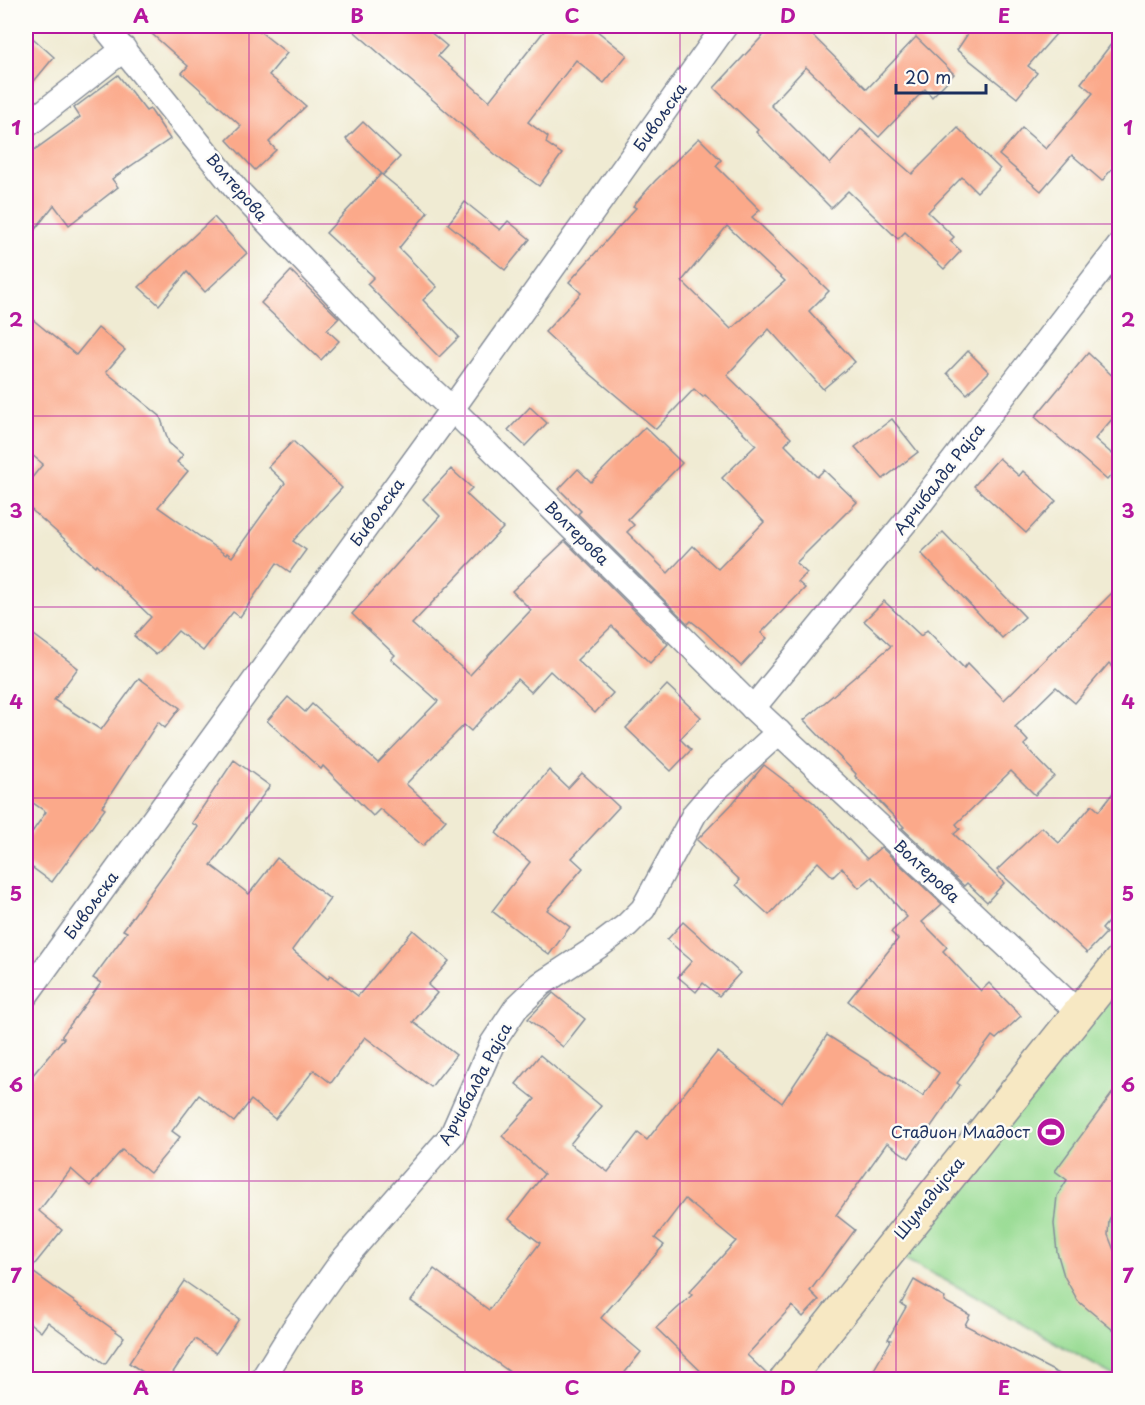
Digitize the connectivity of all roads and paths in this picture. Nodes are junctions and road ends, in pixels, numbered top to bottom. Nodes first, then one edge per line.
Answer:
1 (104, 26) edge
2 (725, 26) edge
3 (124, 50) junction
4 (26, 126) edge
5 (1119, 245) edge
6 (452, 409) junction
7 (753, 708) junction
8 (779, 732) junction
9 (1119, 962) edge
10 (26, 995) edge
11 (1080, 1014) junction
12 (262, 1380) edge
13 (786, 1380) edge

1 - 3 street, Волтерова
2 - 6 street, Бивољска
3 - 4 street
3 - 6 street, Волтерова
5 - 7 street, Арчибалда Рајса
6 - 7 street, Волтерова
6 - 10 street, Бивољска
7 - 8 street, Волтерова
8 - 11 street, Волтерова
8 - 12 street, Арчибалда Рајса
9 - 11 street, Шумадијска
11 - 13 street, Шумадијска

